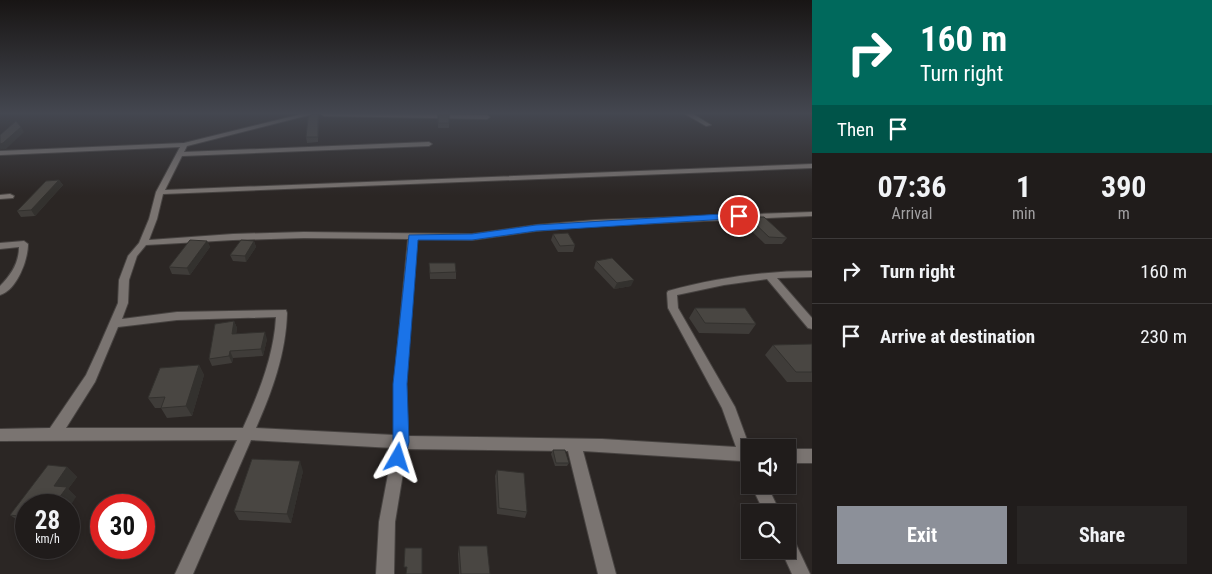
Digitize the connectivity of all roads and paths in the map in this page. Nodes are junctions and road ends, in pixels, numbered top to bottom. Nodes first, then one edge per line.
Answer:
1 (211, 141) edge
2 (429, 144) dead end
3 (181, 149) junction
4 (0, 153) edge
5 (810, 167) edge
6 (160, 192) junction
7 (10, 196) dead end
8 (0, 197) edge
9 (810, 216) edge
10 (413, 237) junction
11 (143, 243) junction
12 (0, 246) edge
13 (812, 274) edge
14 (771, 277) junction
15 (0, 292) edge
16 (115, 324) junction
17 (812, 325) edge
18 (55, 433) junction
19 (0, 435) edge
20 (246, 435) junction
21 (741, 441) edge
22 (401, 442) junction
23 (574, 445) junction
24 (796, 456) edge
25 (812, 456) edge
26 (741, 458) edge
27 (794, 559) edge
28 (184, 574) edge
29 (385, 574) edge
30 (607, 574) edge
31 (801, 574) edge

1 - 3 street
2 - 3 street
3 - 4 street
3 - 6 street
5 - 6 street
6 - 11 street
7 - 8 street
9 - 10 street
10 - 11 street
10 - 22 street
11 - 16 street
12 - 15 street
13 - 14 street
14 - 17 street
14 - 21 street
16 - 18 street
16 - 20 street
18 - 19 street
18 - 20 street
20 - 22 street
20 - 28 street
22 - 23 street
22 - 29 street
23 - 26 street
23 - 30 street
24 - 25 street
27 - 31 street

